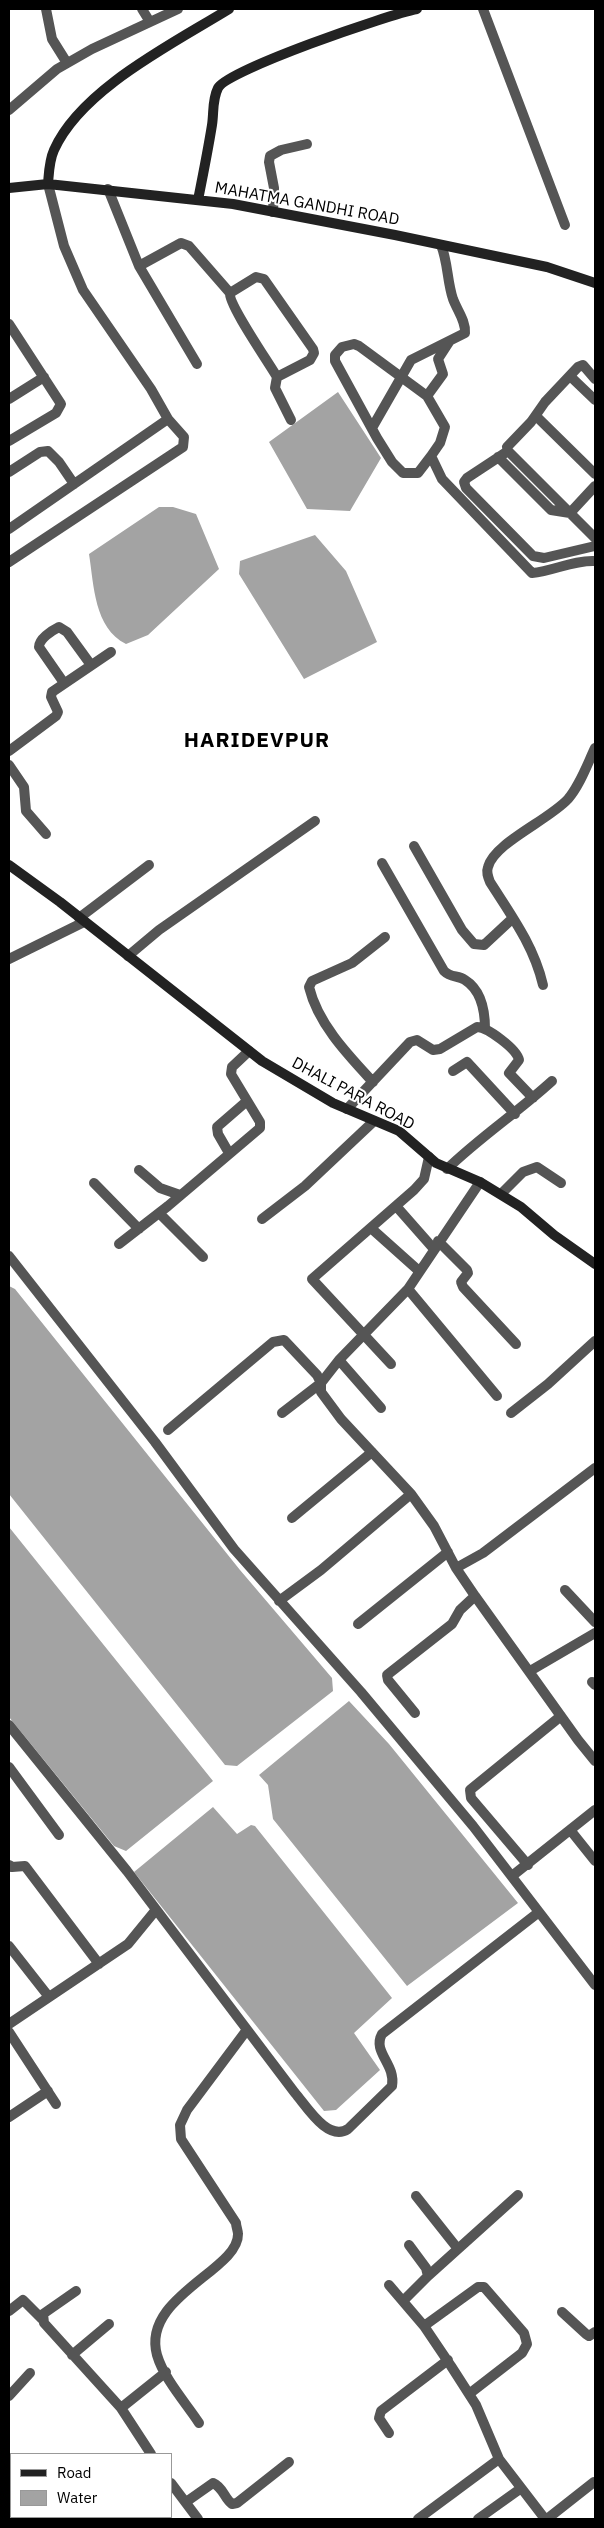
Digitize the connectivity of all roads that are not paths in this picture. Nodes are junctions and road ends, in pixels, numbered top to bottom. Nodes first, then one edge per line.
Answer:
1 (46, 9) edge
2 (142, 9) edge
3 (178, 9) edge
4 (418, 9) edge
5 (484, 9) edge
6 (226, 10) edge
7 (150, 22) junction
8 (67, 63) junction
9 (10, 106) edge
10 (307, 144) dead end
11 (48, 184) junction
12 (9, 188) edge
13 (108, 189) junction
14 (198, 200) junction
15 (273, 212) junction
16 (564, 225) dead end
17 (441, 245) junction
18 (139, 266) junction
19 (595, 283) edge
20 (230, 293) junction
21 (9, 324) edge
22 (450, 341) junction
23 (197, 364) dead end
24 (44, 377) junction
25 (277, 377) junction
26 (571, 377) junction
27 (400, 378) junction
28 (595, 379) edge
29 (426, 396) junction
30 (9, 399) edge
31 (595, 400) edge
32 (536, 416) junction
33 (168, 419) junction
34 (291, 420) dead end
35 (372, 428) junction
36 (9, 441) edge
37 (508, 451) junction
38 (431, 456) junction
39 (498, 457) junction
40 (9, 472) edge
41 (595, 474) edge
42 (74, 484) junction
43 (595, 486) edge
44 (570, 512) junction
45 (9, 529) edge
46 (595, 538) edge
47 (595, 546) edge
48 (595, 561) edge
49 (9, 562) edge
50 (111, 652) dead end
51 (91, 665) junction
52 (64, 683) junction
53 (595, 748) edge
54 (9, 751) edge
55 (9, 765) edge
56 (315, 821) dead end
57 (46, 834) dead end
58 (414, 846) dead end
59 (382, 864) dead end
60 (9, 865) edge
61 (149, 866) dead end
62 (513, 918) junction
63 (82, 920) junction
64 (385, 937) dead end
65 (128, 956) junction
66 (9, 959) edge
67 (543, 985) dead end
68 (485, 1029) junction
69 (248, 1050) junction
70 (453, 1071) dead end
71 (552, 1081) dead end
72 (373, 1082) junction
73 (533, 1098) junction
74 (247, 1101) junction
75 (347, 1109) junction
76 (514, 1114) junction
77 (374, 1121) junction
78 (229, 1152) junction
79 (429, 1157) junction
80 (447, 1169) junction
81 (139, 1170) dead end
82 (480, 1182) junction
83 (94, 1183) dead end
84 (561, 1183) dead end
85 (501, 1194) junction
86 (180, 1195) junction
87 (396, 1206) junction
88 (159, 1213) junction
89 (262, 1218) dead end
90 (139, 1229) junction
91 (372, 1229) junction
92 (120, 1244) dead end
93 (435, 1244) junction
94 (9, 1256) edge
95 (203, 1257) dead end
96 (595, 1264) edge
97 (418, 1271) junction
98 (408, 1289) junction
99 (363, 1335) junction
100 (595, 1341) edge
101 (516, 1344) dead end
102 (339, 1360) junction
103 (391, 1364) dead end
104 (321, 1383) junction
105 (497, 1396) dead end
106 (381, 1408) dead end
107 (282, 1413) dead end
108 (511, 1413) dead end
109 (168, 1430) dead end
110 (372, 1452) junction
111 (595, 1468) edge
112 (411, 1494) junction
113 (292, 1518) dead end
114 (448, 1552) junction
115 (456, 1568) junction
116 (565, 1590) dead end
117 (475, 1596) junction
118 (279, 1601) junction
119 (595, 1622) edge
120 (358, 1624) dead end
121 (595, 1633) edge
122 (530, 1671) junction
123 (415, 1713) dead end
124 (561, 1716) junction
125 (9, 1725) edge
126 (595, 1761) edge
127 (9, 1768) edge
128 (595, 1810) edge
129 (571, 1832) junction
130 (59, 1834) dead end
131 (595, 1861) edge
132 (9, 1865) edge
133 (528, 1865) junction
134 (512, 1876) junction
135 (155, 1911) junction
136 (539, 1912) junction
137 (9, 1946) edge
138 (99, 1964) junction
139 (595, 1985) edge
140 (49, 1997) junction
141 (9, 2024) edge
142 (246, 2030) junction
143 (9, 2032) edge
144 (48, 2090) junction
145 (56, 2104) dead end
146 (9, 2117) edge
147 (518, 2195) dead end
148 (416, 2196) dead end
149 (409, 2245) dead end
150 (458, 2249) junction
151 (428, 2276) junction
152 (389, 2285) dead end
153 (76, 2291) dead end
154 (403, 2301) junction
155 (9, 2311) edge
156 (562, 2312) dead end
157 (42, 2319) junction
158 (109, 2324) dead end
159 (424, 2326) junction
160 (595, 2332) edge
161 (72, 2355) junction
162 (448, 2360) junction
163 (166, 2372) junction
164 (30, 2373) dead end
165 (468, 2394) junction
166 (9, 2396) edge
167 (121, 2408) junction
168 (199, 2423) dead end
169 (389, 2433) dead end
170 (150, 2453) edge
171 (499, 2459) junction
172 (289, 2462) dead end
173 (594, 2482) dead end
174 (172, 2484) edge
175 (520, 2489) junction
176 (186, 2502) junction
177 (198, 2519) edge
178 (418, 2519) edge
179 (478, 2519) edge
180 (546, 2519) edge

1 - 8 street
2 - 7 street
3 - 7 street
4 - 14 street
5 - 16 street
6 - 11 street
7 - 8 street
8 - 9 street
10 - 15 street
11 - 12 street, MAHATMA GANDHI ROAD
11 - 13 street, MAHATMA GANDHI ROAD
11 - 33 street
13 - 14 street, MAHATMA GANDHI ROAD
13 - 18 street
14 - 15 street, MAHATMA GANDHI ROAD
15 - 17 street, MAHATMA GANDHI ROAD
17 - 19 street, MAHATMA GANDHI ROAD
17 - 22 street
18 - 20 street
18 - 23 street
20 - 25 street
20 - 25 street
21 - 24 street
22 - 27 street
22 - 29 street
24 - 30 street
24 - 36 street
25 - 34 street
26 - 28 street
26 - 31 street
26 - 32 street
27 - 29 street
27 - 35 street
27 - 35 street
29 - 38 street
32 - 37 street
32 - 41 street
33 - 42 street
33 - 49 street
35 - 38 street
37 - 39 street
37 - 44 street
38 - 48 street
39 - 44 street
39 - 47 street
40 - 42 street
42 - 45 street
43 - 44 street
44 - 46 street
50 - 51 street
51 - 52 street
51 - 52 street
52 - 54 street
53 - 62 street
55 - 57 street
56 - 65 street
58 - 62 street
59 - 68 street
60 - 63 street, DHALI PARA ROAD
61 - 63 street
62 - 67 street
63 - 65 street, DHALI PARA ROAD
63 - 66 street
64 - 72 street
65 - 69 street, DHALI PARA ROAD
68 - 72 street
68 - 73 street
69 - 74 street
69 - 75 street, DHALI PARA ROAD
70 - 76 street
71 - 73 street
72 - 75 street
73 - 76 street
74 - 78 street
74 - 78 street
75 - 77 street, DHALI PARA ROAD
76 - 80 street
77 - 79 street, DHALI PARA ROAD
77 - 89 street
78 - 86 street
79 - 80 street, DHALI PARA ROAD
79 - 87 street
80 - 82 street, DHALI PARA ROAD
81 - 86 street
82 - 85 street, DHALI PARA ROAD
82 - 93 street
83 - 90 street
84 - 85 street
85 - 96 street, DHALI PARA ROAD
86 - 88 street
87 - 91 street
87 - 93 street
88 - 90 street
88 - 95 street
90 - 92 street
91 - 97 street
91 - 99 street
93 - 97 street
93 - 101 street
94 - 118 street
97 - 98 street
98 - 99 street
98 - 105 street
99 - 102 street
99 - 103 street
100 - 108 street
102 - 104 street
102 - 106 street
104 - 107 street
104 - 109 street
104 - 110 street
110 - 112 street
110 - 113 street
111 - 115 street
112 - 114 street
112 - 118 street
114 - 115 street
114 - 120 street
115 - 117 street
116 - 119 street
117 - 122 street
117 - 123 street
118 - 134 street
121 - 122 street
122 - 124 street
124 - 126 street
124 - 133 street
125 - 135 street
127 - 130 street
128 - 129 street
129 - 131 street
129 - 133 street
132 - 138 street
133 - 134 street
134 - 136 street
135 - 138 street
135 - 142 street
136 - 139 street
136 - 142 street
137 - 140 street
138 - 140 street
140 - 141 street
142 - 163 street
143 - 144 street
144 - 145 street
144 - 146 street
147 - 150 street
148 - 150 street
149 - 151 street
150 - 151 street
151 - 154 street
152 - 154 street
153 - 157 street
154 - 159 street
155 - 157 street
156 - 160 street
157 - 161 street
158 - 161 street
159 - 162 street
159 - 165 street
161 - 167 street
162 - 165 street
162 - 169 street
163 - 167 street
163 - 168 street
164 - 166 street
165 - 171 street
167 - 170 street
171 - 175 street
171 - 178 street
172 - 176 street
173 - 180 street
174 - 176 street
175 - 179 street
175 - 180 street
176 - 177 street

